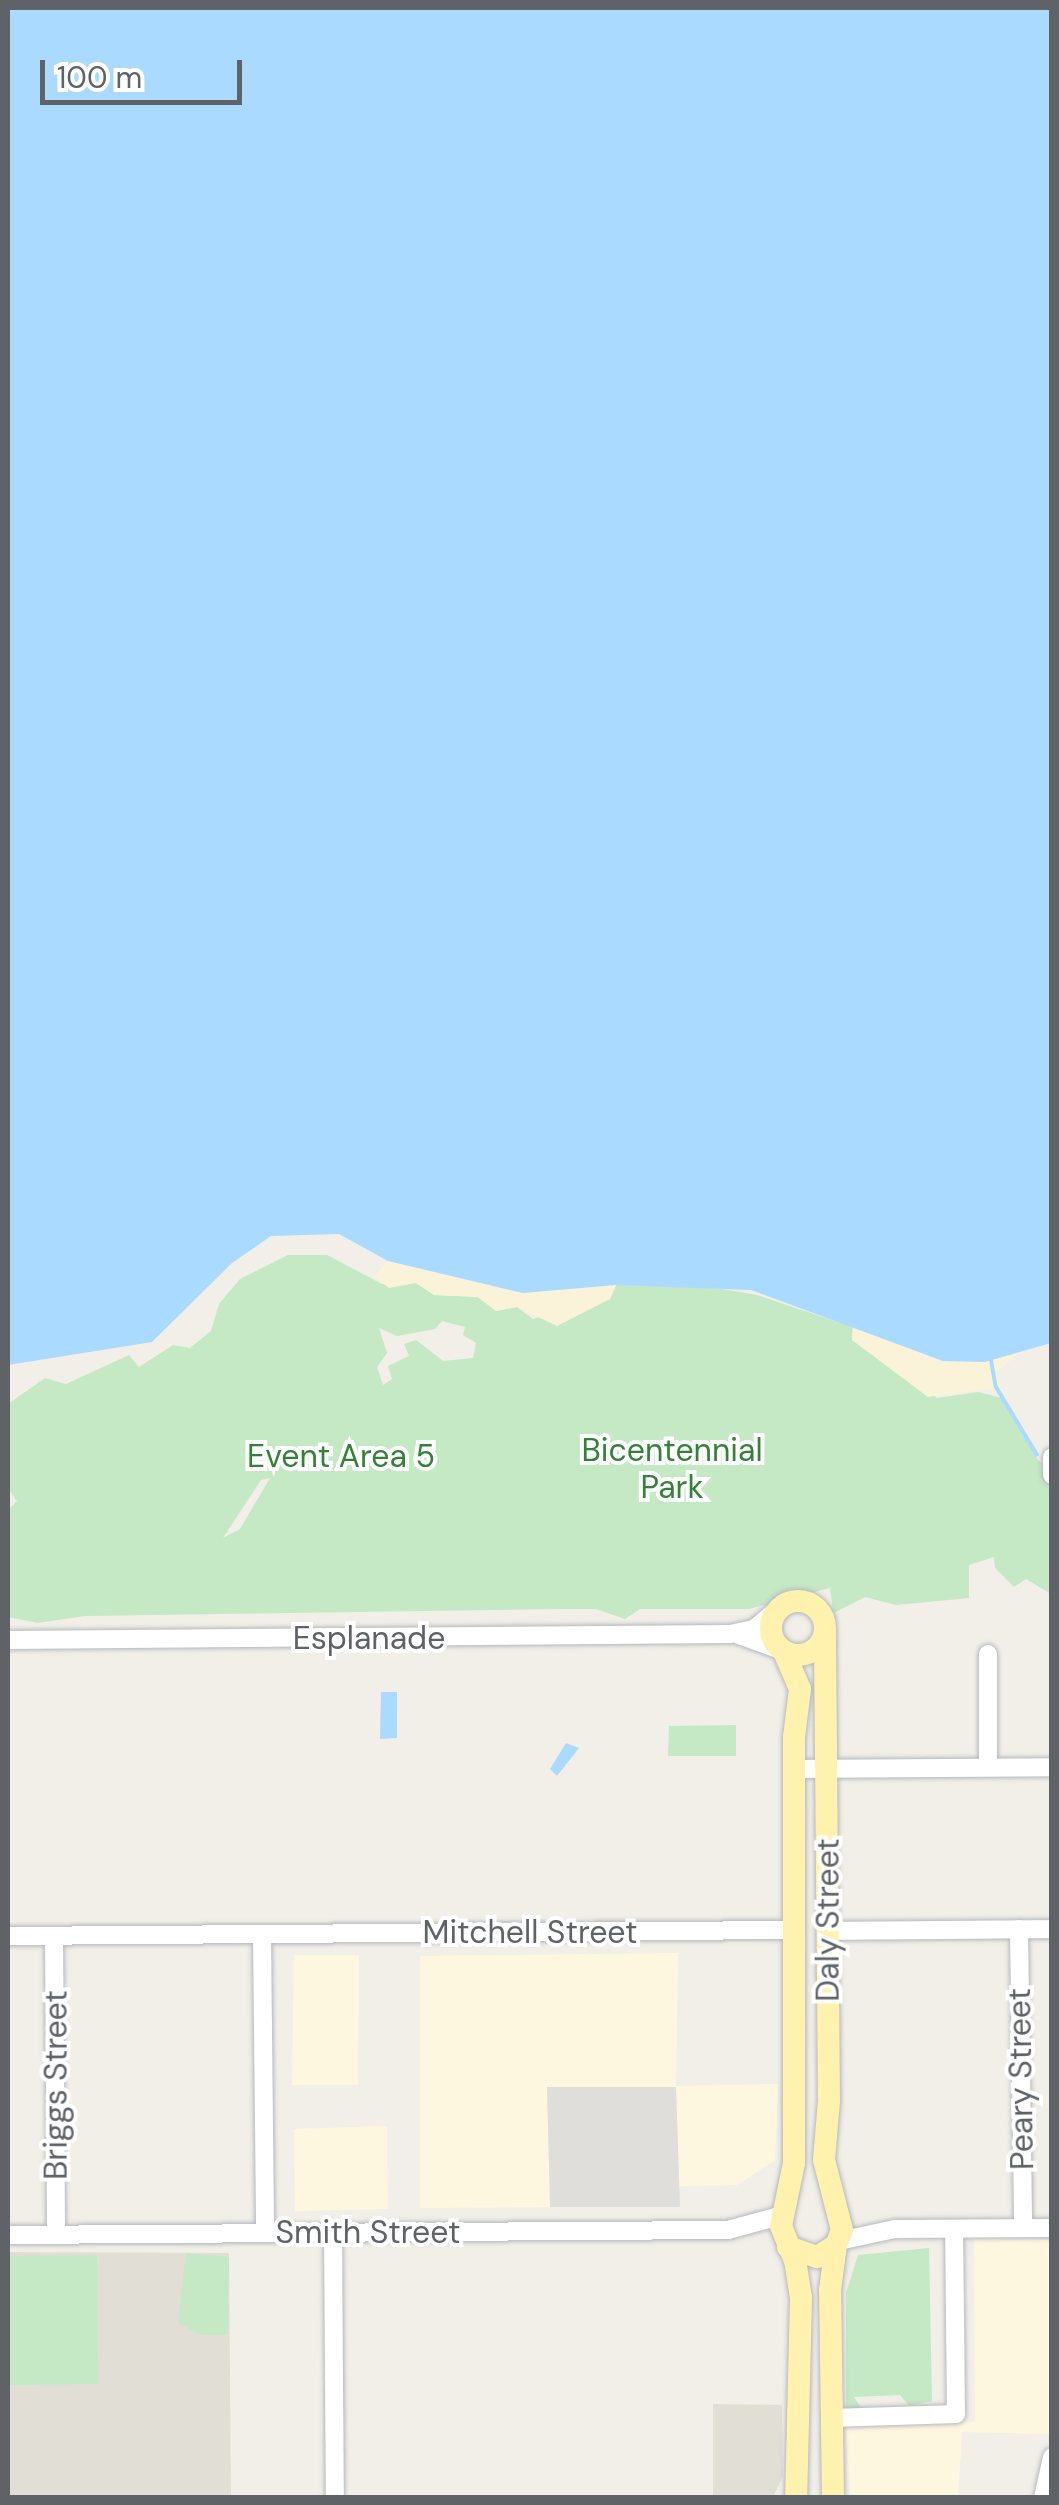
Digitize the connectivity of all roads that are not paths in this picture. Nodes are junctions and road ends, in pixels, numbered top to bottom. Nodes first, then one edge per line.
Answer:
1 (1052, 1457) edge
2 (1052, 1476) edge
3 (779, 1608) junction
4 (825, 1630) junction
5 (730, 1634) junction
6 (8, 1640) edge
7 (782, 1651) junction
8 (988, 1654) dead end
9 (988, 1765) junction
10 (1052, 1767) edge
11 (827, 1768) junction
12 (795, 1769) junction
13 (1019, 1929) junction
14 (1052, 1929) edge
15 (794, 1930) junction
16 (828, 1930) junction
17 (262, 1934) junction
18 (8, 1936) edge
19 (54, 1936) junction
20 (838, 2211) junction
21 (784, 2212) junction
22 (1024, 2228) junction
23 (1052, 2228) edge
24 (895, 2229) junction
25 (954, 2229) junction
26 (728, 2230) junction
27 (265, 2232) junction
28 (333, 2232) junction
29 (56, 2234) junction
30 (8, 2235) edge
31 (837, 2243) junction
32 (786, 2245) junction
33 (832, 2418) junction
34 (1052, 2457) edge
35 (335, 2498) edge
36 (796, 2498) edge
37 (834, 2498) edge
38 (1043, 2498) edge

1 - 2 street
3 - 4 main road
3 - 5 street, Esplanade
3 - 7 main road, Daly Street
4 - 7 main road
4 - 11 main road, Daly Street
5 - 6 street, Esplanade
5 - 7 street, Esplanade
7 - 12 main road, Daly Street
8 - 9 street
9 - 10 street
9 - 11 street
11 - 12 street
11 - 16 main road, Daly Street
12 - 15 main road, Daly Street
13 - 14 street, Mitchell Street
13 - 16 street, Mitchell Street
13 - 22 street, Peary Street
15 - 16 main road, Mitchell Street
15 - 17 street, Mitchell Street
15 - 21 main road, Daly Street
16 - 20 main road, Daly Street
17 - 19 street, Mitchell Street
17 - 27 street
18 - 19 street, Mitchell Street
19 - 29 street, Briggs Street
20 - 21 main road
20 - 24 street
20 - 31 main road
21 - 26 street, Smith Street
21 - 32 main road
22 - 23 street
22 - 25 street
24 - 25 street
24 - 31 street
25 - 33 street
26 - 28 street, Smith Street
26 - 32 street, Smith Street
27 - 28 street, Smith Street
27 - 29 street, Smith Street
28 - 35 street
29 - 30 street, Smith Street
31 - 32 main road
31 - 33 main road
32 - 36 main road
33 - 37 main road
34 - 38 street

